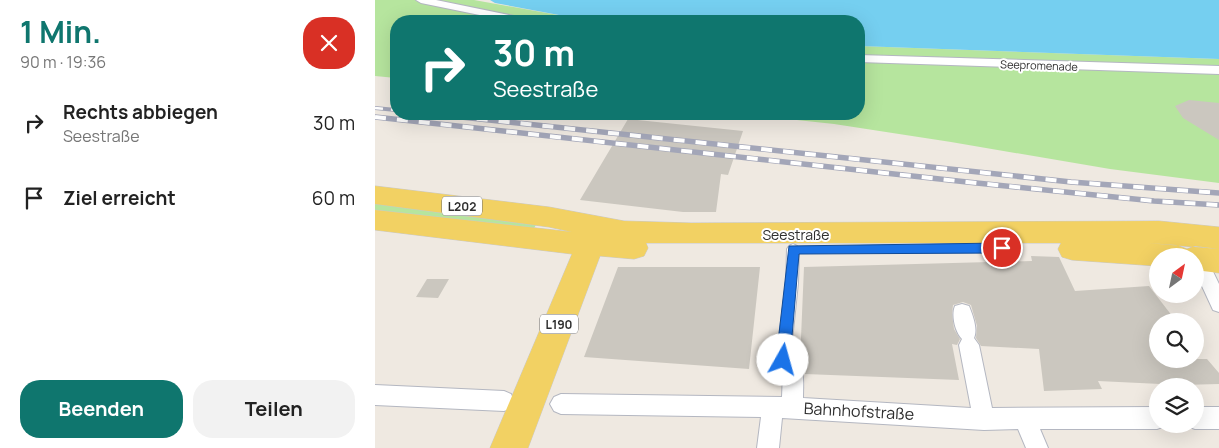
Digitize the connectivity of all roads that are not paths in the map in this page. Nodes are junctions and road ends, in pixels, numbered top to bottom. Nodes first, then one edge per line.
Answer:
1 (421, 0) edge
2 (494, 15) edge
3 (865, 58) edge
4 (1219, 70) edge
5 (375, 195) edge
6 (375, 220) edge
7 (594, 236) junction
8 (1219, 238) edge
9 (793, 249) junction
10 (1149, 254) edge
11 (1204, 273) edge
12 (1219, 304) edge
13 (962, 312) dead end
14 (783, 360) joint
15 (375, 395) edge
16 (504, 401) dead end
17 (561, 404) dead end
18 (782, 407) junction
19 (1149, 418) edge
20 (1204, 418) edge
21 (1219, 418) edge
22 (984, 419) junction
23 (1025, 420) junction
24 (509, 448) edge
25 (768, 448) edge
26 (1037, 448) edge

1 - 2 street
3 - 4 street, Seepromenade
5 - 7 main road, Seestraße / L202
6 - 7 main road, Seestraße / L202
7 - 8 main road, Seestraße
7 - 9 main road, Seestraße
7 - 24 main road, L190
9 - 10 main road, Seestraße
9 - 14 lane
11 - 12 street
13 - 22 street
14 - 18 street
15 - 16 street
17 - 18 street, Bahnhofstraße
18 - 22 street, Bahnhofstraße
18 - 25 street
19 - 23 street, Bahnhofstraße
20 - 21 street
22 - 23 street, Bahnhofstraße
23 - 26 street

